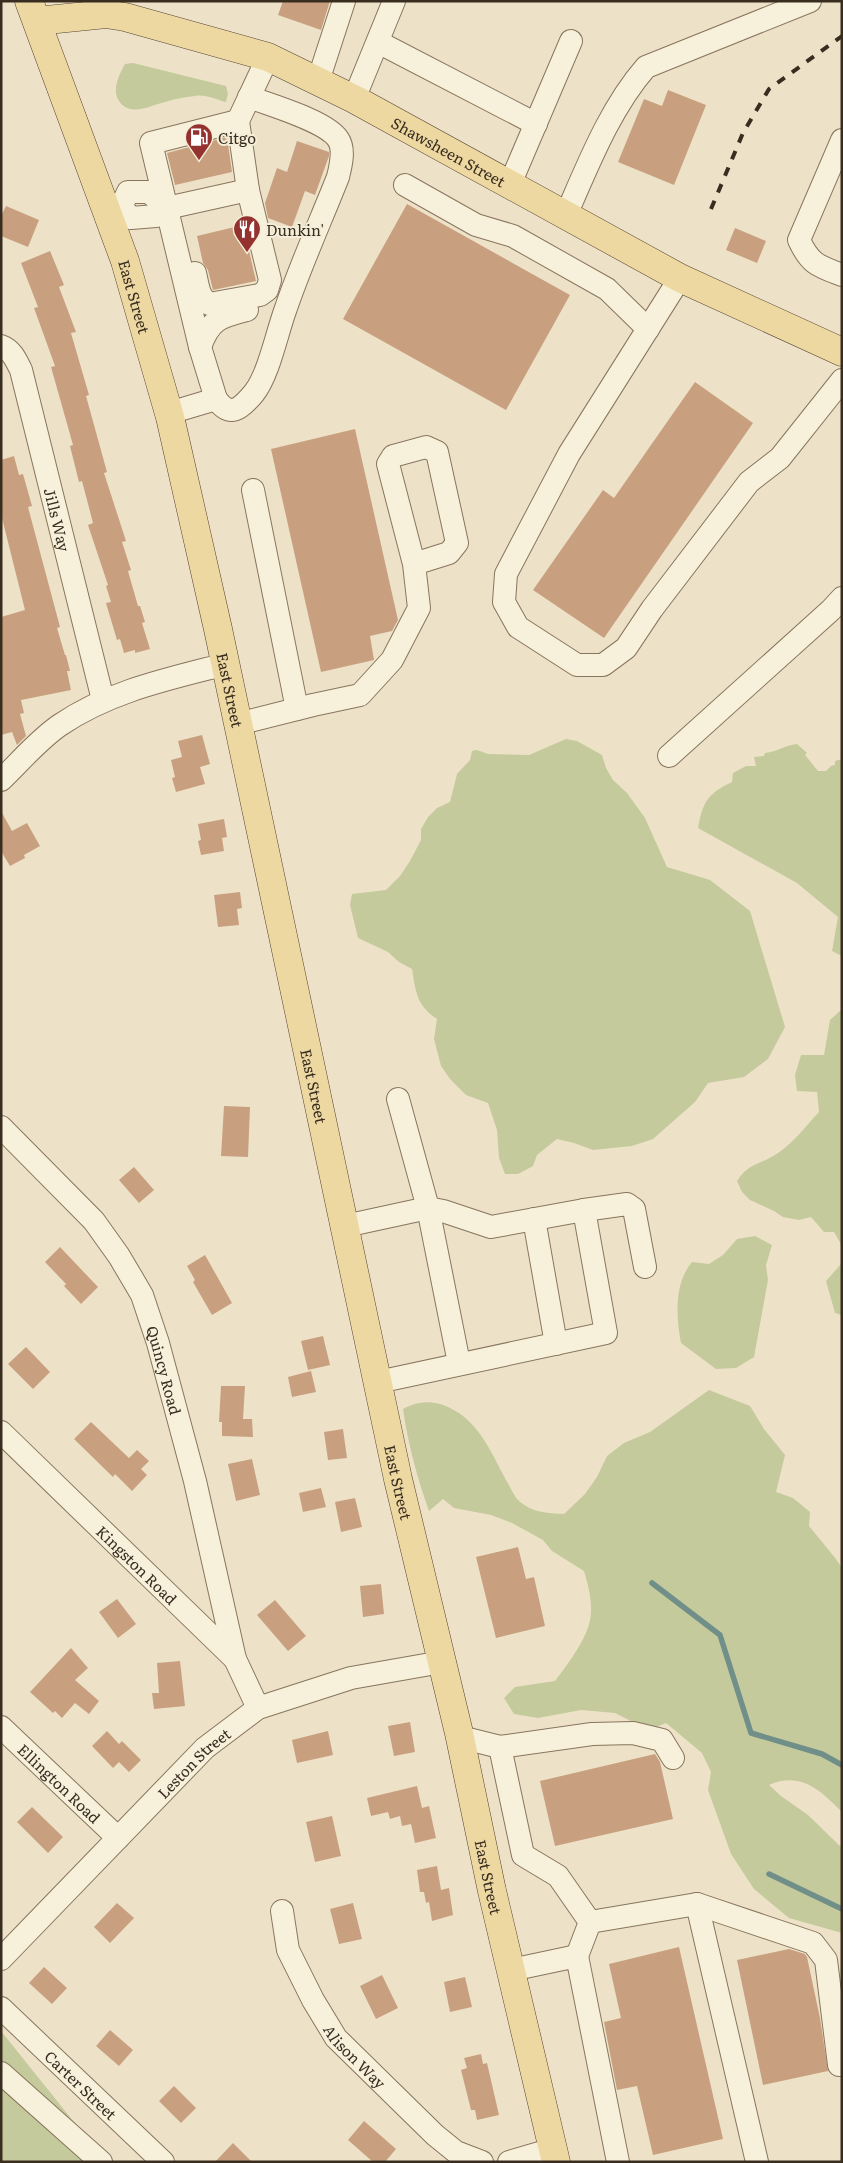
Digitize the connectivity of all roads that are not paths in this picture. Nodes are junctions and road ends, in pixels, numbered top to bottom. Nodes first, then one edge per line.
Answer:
1 (344, 1) edge
2 (394, 1) edge
3 (810, 1) edge
4 (33, 11) edge
5 (378, 42) junction
6 (571, 42) dead end
7 (268, 57) junction
8 (318, 81) junction
9 (249, 97) junction
10 (354, 99) junction
11 (238, 122) junction
12 (536, 124) junction
13 (842, 140) edge
14 (510, 184) junction
15 (405, 185) dead end
16 (248, 190) junction
17 (114, 207) junction
18 (168, 215) junction
19 (566, 215) junction
20 (842, 275) edge
21 (680, 278) junction
22 (270, 280) junction
23 (648, 328) junction
24 (1, 346) edge
25 (200, 347) junction
26 (842, 352) edge
27 (842, 380) edge
28 (216, 398) junction
29 (168, 413) junction
30 (253, 490) dead end
31 (414, 564) junction
32 (842, 598) edge
33 (226, 664) junction
34 (103, 700) junction
35 (297, 709) junction
36 (238, 724) junction
37 (669, 756) dead end
38 (1, 780) edge
39 (398, 1099) dead end
40 (1, 1127) edge
41 (428, 1208) junction
42 (584, 1210) junction
43 (534, 1219) junction
44 (345, 1226) junction
45 (645, 1267) dead end
46 (556, 1344) junction
47 (459, 1363) junction
48 (378, 1382) junction
49 (1, 1432) edge
50 (236, 1659) junction
51 (442, 1662) junction
52 (258, 1708) junction
53 (1, 1727) edge
54 (460, 1737) junction
55 (500, 1747) junction
56 (673, 1758) dead end
57 (118, 1838) junction
58 (697, 1904) junction
59 (282, 1911) dead end
60 (590, 1922) junction
61 (577, 1956) junction
62 (1, 1959) edge
63 (511, 1970) junction
64 (1, 2008) edge
65 (839, 2065) dead end
66 (1, 2073) edge
67 (554, 2155) edge
68 (101, 2162) edge
69 (163, 2162) edge
70 (482, 2162) edge
71 (509, 2162) edge
72 (618, 2162) edge
73 (757, 2162) edge

1 - 8 street
2 - 5 street
3 - 19 street
4 - 7 main road, Shawsheen Street
4 - 17 main road, East Street
5 - 10 street
5 - 12 street
6 - 12 street
7 - 8 main road, Shawsheen Street
7 - 9 street
8 - 10 main road, Shawsheen Street
9 - 11 street
9 - 28 street
10 - 14 main road, Shawsheen Street
11 - 16 street
11 - 18 street
12 - 14 street
13 - 20 street
14 - 19 main road, Shawsheen Street
15 - 23 street
16 - 18 street
16 - 22 street
17 - 18 street
17 - 29 main road, East Street
18 - 22 street
18 - 25 street
19 - 21 main road, Shawsheen Street
21 - 23 street
21 - 26 main road, Shawsheen Street
22 - 25 street
23 - 27 street
24 - 34 street, Jills Way
25 - 28 street
28 - 29 street
29 - 33 main road, East Street
30 - 35 street
31 - 31 street
31 - 35 street
32 - 37 street
33 - 34 street
33 - 36 main road, East Street
34 - 38 street
35 - 36 street
36 - 44 main road, East Street
39 - 41 street
40 - 50 street, Quincy Road
41 - 43 street
41 - 44 street
41 - 47 street
42 - 43 street
42 - 45 street
42 - 46 street
43 - 46 street
44 - 48 main road, East Street
46 - 47 street
47 - 48 street
48 - 51 main road, East Street
49 - 50 street, Kingston Road
50 - 52 street, Kingston Road
51 - 52 street, Leston Street
51 - 54 main road, East Street
52 - 57 street, Leston Street
53 - 57 street, Ellington Road
54 - 55 street
54 - 63 main road, East Street
55 - 56 street
55 - 60 street
57 - 62 street, Leston Street
58 - 60 street
58 - 65 street
58 - 73 street
59 - 70 street, Alison Way
60 - 61 street
61 - 63 street
61 - 72 street
63 - 67 main road, East Street
64 - 69 street, Carter Street
66 - 68 street
67 - 71 street

